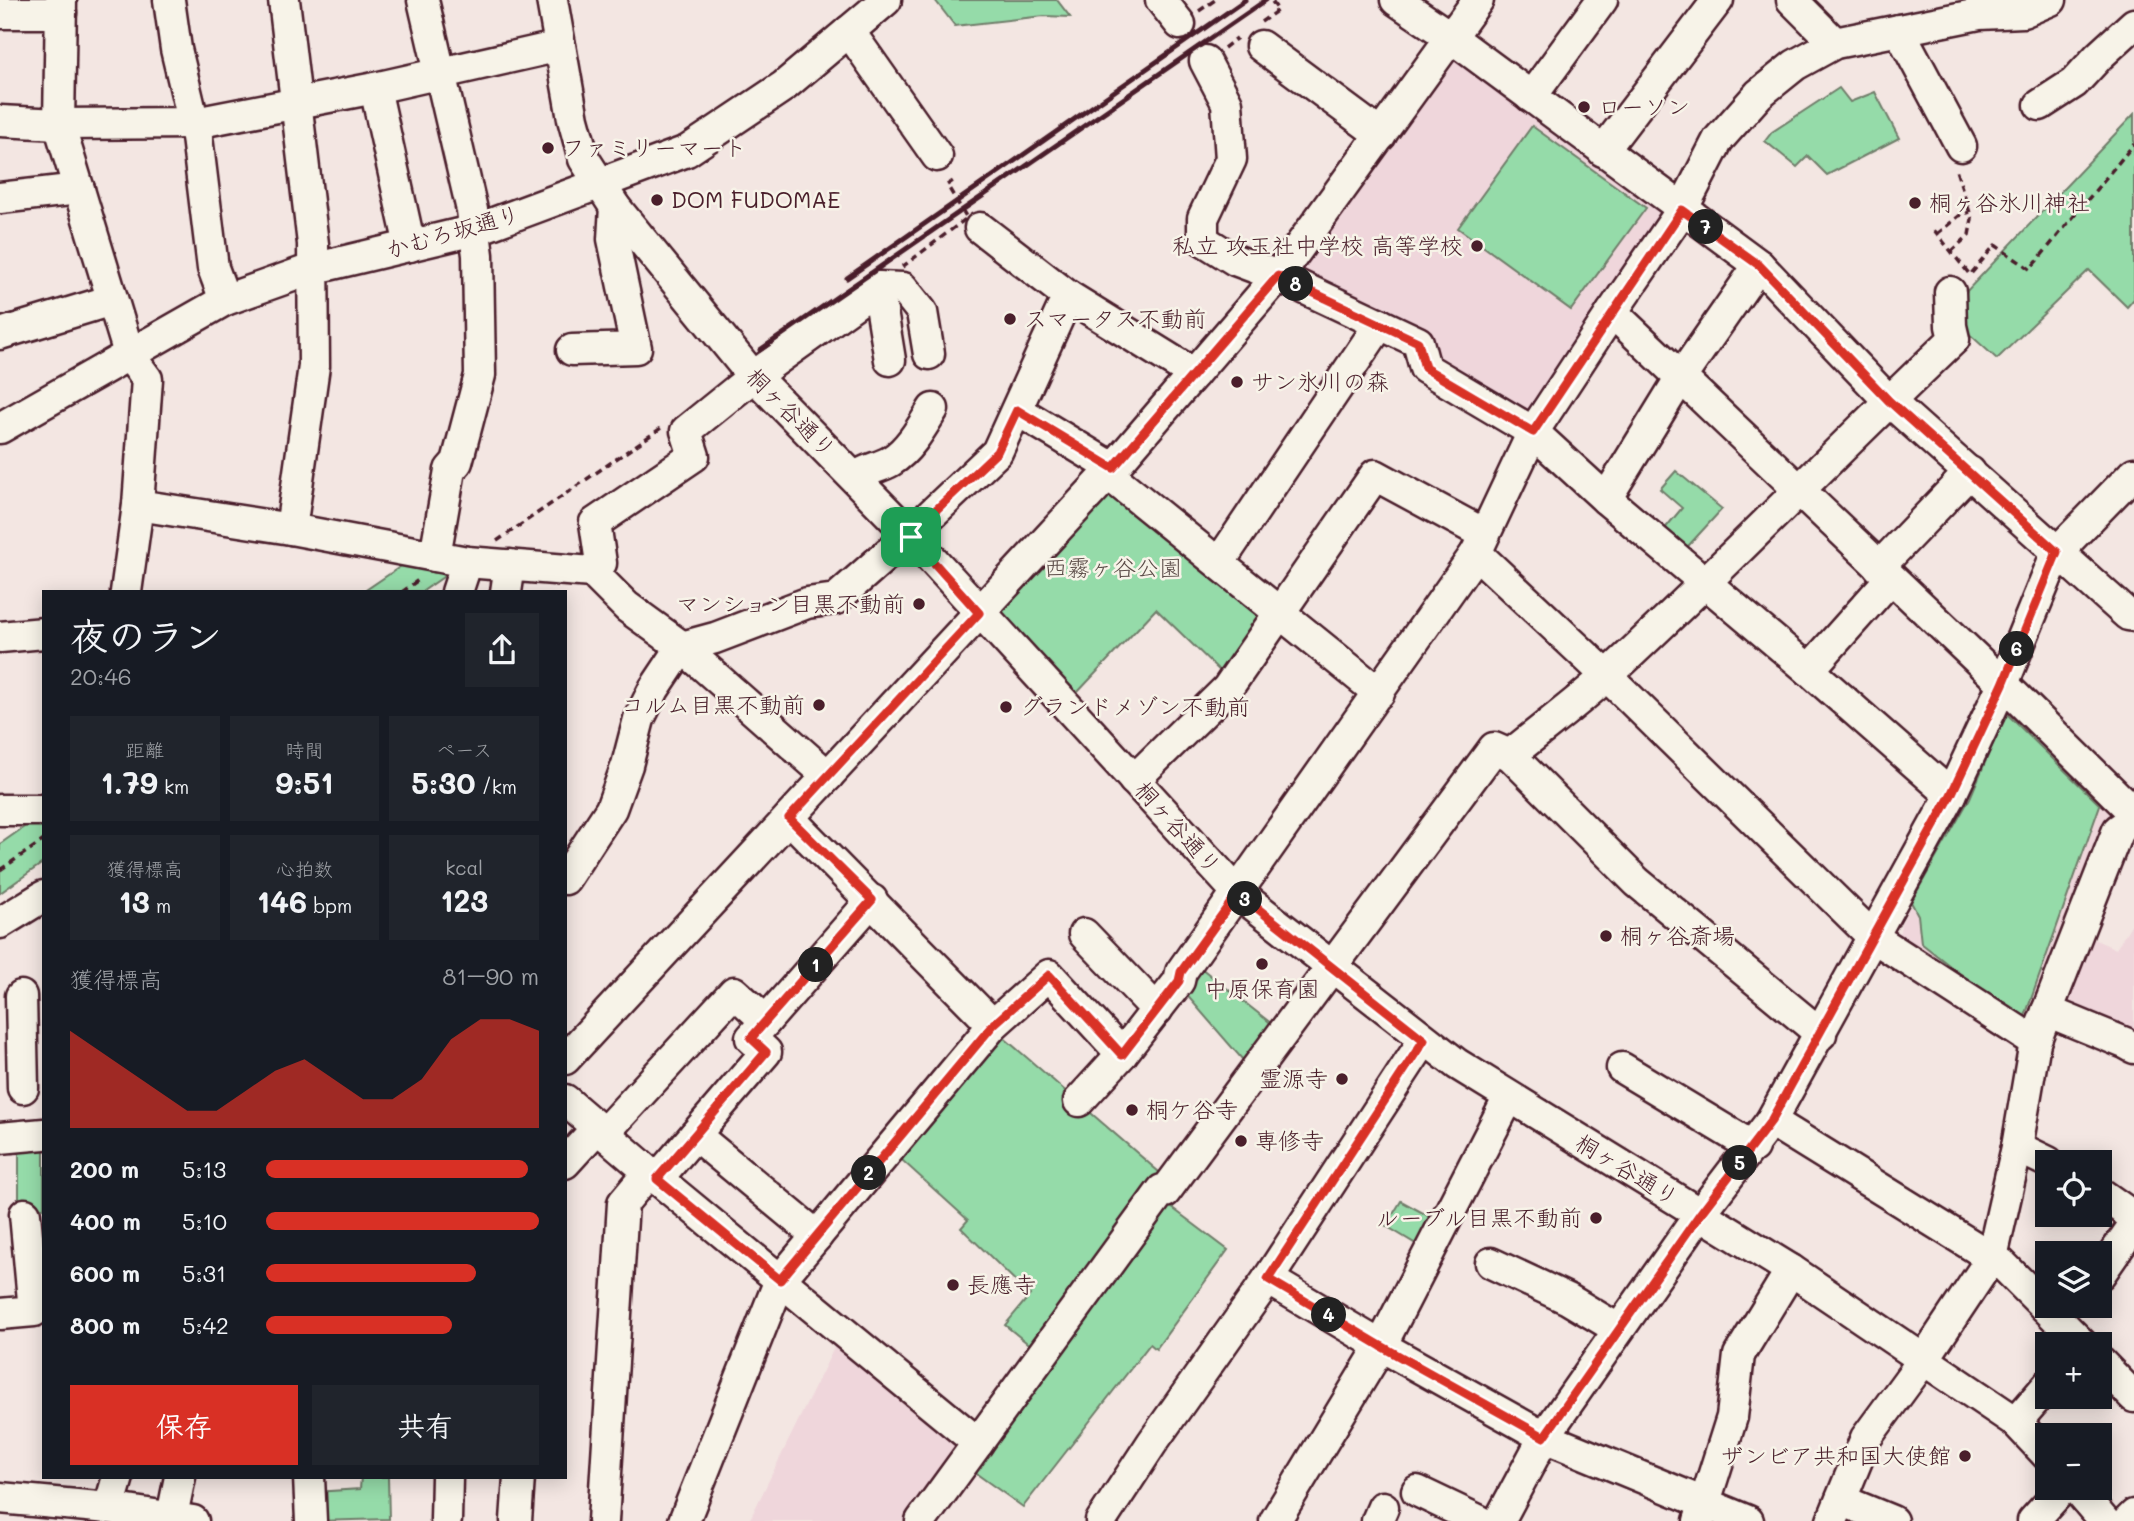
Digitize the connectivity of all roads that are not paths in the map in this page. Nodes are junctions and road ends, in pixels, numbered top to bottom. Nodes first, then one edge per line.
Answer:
1 (169, 0) edge
2 (284, 0) edge
3 (423, 0) edge
4 (552, 0) edge
5 (886, 0) edge
6 (1161, 0) edge
7 (1478, 0) edge
8 (1602, 0) edge
9 (1718, 0) edge
10 (1792, 0) edge
11 (2051, 0) edge
12 (1403, 2) edge
13 (61, 6) edge
14 (0, 13) edge
15 (1180, 24) dead end
16 (2134, 24) edge
17 (1899, 30) junction
18 (849, 31) junction
19 (1452, 38) junction
20 (1835, 43) junction
21 (561, 46) junction
22 (1261, 46) dead end
23 (1205, 61) dead end
24 (441, 74) junction
25 (375, 89) junction
26 (1531, 97) junction
27 (295, 104) junction
28 (2040, 105) dead end
29 (0, 121) edge
30 (195, 123) junction
31 (59, 124) junction
32 (1381, 135) junction
33 (1603, 151) junction
34 (1957, 153) road end
35 (937, 156) dead end
36 (79, 189) junction
37 (608, 195) junction
38 (0, 198) edge
39 (1682, 210) junction
40 (980, 228) dead end
41 (475, 230) junction
42 (410, 246) junction
43 (1759, 265) junction
44 (312, 269) junction
45 (1278, 276) junction
46 (878, 286) junction
47 (1950, 292) dead end
48 (1068, 296) junction
49 (112, 300) junction
50 (225, 300) junction
51 (1612, 313) junction
52 (1380, 324) junction
53 (0, 334) edge
54 (572, 350) dead end
55 (929, 354) dead end
56 (130, 356) junction
57 (890, 360) dead end
58 (1194, 374) junction
59 (754, 376) junction
60 (1681, 377) junction
61 (1889, 401) junction
62 (933, 409) dead end
63 (1017, 410) junction
64 (0, 428) edge
65 (1533, 432) junction
66 (1110, 471) junction
67 (1970, 472) junction
68 (2134, 473) edge
69 (856, 478) junction
70 (1798, 491) junction
71 (1606, 499) junction
72 (138, 505) junction
73 (291, 529) junction
74 (911, 537) junction
75 (1480, 543) junction
76 (2057, 552) junction
77 (435, 556) junction
78 (467, 562) junction
79 (1219, 563) junction
80 (593, 572) junction
81 (1885, 573) junction
82 (508, 578) edge
83 (1706, 583) junction
84 (126, 590) edge
85 (458, 590) edge
86 (1279, 612) junction
87 (979, 613) junction
88 (2134, 616) edge
89 (42, 634) edge
90 (0, 637) edge
91 (682, 647) junction
92 (1809, 670) junction
93 (1607, 676) junction
94 (2003, 684) junction
95 (1379, 693) junction
96 (1510, 755) junction
97 (828, 776) junction
98 (1134, 780) junction
99 (1951, 795) junction
100 (0, 810) edge
101 (42, 810) edge
102 (2134, 813) edge
103 (789, 818) junction
104 (2134, 819) edge
105 (567, 876) edge
106 (1238, 893) junction
107 (42, 897) edge
108 (872, 900) junction
109 (0, 923) edge
110 (1084, 934) dead end
111 (1873, 936) junction
112 (1332, 967) junction
113 (22, 996) edge
114 (1157, 1010) junction
115 (2047, 1011) junction
116 (766, 1021) junction
117 (993, 1025) junction
118 (1821, 1034) junction
119 (1424, 1040) junction
120 (2035, 1042) junction
121 (2134, 1048) edge
122 (1122, 1055) junction
123 (567, 1057) edge
124 (1622, 1068) dead end
125 (23, 1088) dead end
126 (1509, 1097) junction
127 (1080, 1101) dead end
128 (567, 1102) edge
129 (1771, 1121) junction
130 (601, 1131) junction
131 (42, 1134) edge
132 (695, 1135) junction
133 (0, 1138) edge
134 (1753, 1147) junction
135 (2017, 1147) junction
136 (2035, 1156) edge
137 (567, 1161) edge
138 (653, 1176) junction
139 (2112, 1201) edge
140 (23, 1214) edge
141 (1700, 1214) junction
142 (2134, 1217) edge
143 (2134, 1225) edge
144 (817, 1236) junction
145 (1992, 1257) junction
146 (2112, 1257) edge
147 (1490, 1263) dead end
148 (1791, 1270) junction
149 (1268, 1279) junction
150 (780, 1280) junction
151 (0, 1314) edge
152 (2075, 1325) edge
153 (1618, 1329) junction
154 (1381, 1346) junction
155 (1924, 1359) junction
156 (2112, 1374) edge
157 (2134, 1397) edge
158 (2035, 1400) edge
159 (2016, 1422) junction
160 (1544, 1437) junction
161 (2035, 1442) edge
162 (978, 1443) junction
163 (118, 1479) edge
164 (180, 1479) edge
165 (309, 1479) edge
166 (447, 1479) edge
167 (519, 1479) edge
168 (1417, 1491) dead end
169 (0, 1498) edge
170 (2052, 1500) edge
171 (2087, 1500) edge
172 (1836, 1511) edge
173 (1702, 1512) edge
174 (126, 1513) edge
175 (2134, 1515) edge
176 (183, 1519) edge
177 (446, 1520) edge
178 (311, 1521) edge
179 (440, 1521) edge
180 (455, 1521) edge
181 (516, 1521) edge
182 (603, 1521) edge
183 (684, 1521) edge
184 (921, 1521) edge
185 (1101, 1521) edge
186 (1275, 1521) edge
187 (1480, 1521) edge
188 (1499, 1521) edge
189 (1748, 1521) edge
190 (1892, 1521) edge
191 (2033, 1521) edge
192 (2104, 1521) edge
193 (2129, 1521) edge

1 - 30 street
2 - 27 street
3 - 24 street
4 - 21 street, 桐ヶ谷通り
5 - 18 street, かむろ坂通り
6 - 15 street
7 - 19 street
8 - 26 street
9 - 33 street
10 - 20 street
11 - 17 street
12 - 19 street
13 - 14 street
13 - 31 street
16 - 28 street
17 - 20 street
17 - 34 street
18 - 35 street
18 - 37 street, かむろ坂通り
19 - 26 street
19 - 32 street
20 - 39 street
21 - 24 street
21 - 37 street, 桐ヶ谷通り
22 - 32 street
23 - 45 street
24 - 25 street
24 - 41 street
25 - 27 street
25 - 42 street
26 - 33 street
27 - 30 street
27 - 44 street
29 - 31 street
30 - 31 street
30 - 50 street
31 - 36 street
32 - 45 street
33 - 39 street
36 - 38 street
36 - 49 street
37 - 41 street, かむろ坂通り
37 - 54 street
37 - 59 street, 桐ヶ谷通り
39 - 43 street
39 - 51 street
40 - 48 street
41 - 42 street, かむろ坂通り
41 - 77 street
42 - 44 street, かむろ坂通り
43 - 60 street
43 - 61 street
44 - 50 street, かむろ坂通り
44 - 73 street
45 - 52 street
45 - 58 street
46 - 55 street
46 - 57 street
46 - 59 street
47 - 61 street
48 - 58 street
48 - 63 street
49 - 53 street
49 - 56 street
50 - 56 street, かむろ坂通り
51 - 60 street
51 - 65 street
52 - 65 street
52 - 79 street
56 - 64 street, かむろ坂通り
56 - 72 street
58 - 66 street
59 - 69 street, 桐ヶ谷通り
59 - 80 street
60 - 70 street
60 - 71 street
61 - 67 street
61 - 70 street
62 - 69 street
63 - 66 street
63 - 74 street
65 - 71 street
65 - 75 street
66 - 79 street
66 - 87 street
67 - 76 street
67 - 81 street
68 - 76 street
69 - 74 street, 桐ヶ谷通り
70 - 81 street
70 - 83 street
71 - 83 street
72 - 73 street
72 - 84 street
73 - 77 street
74 - 87 street, 桐ヶ谷通り
74 - 91 street
75 - 86 street
75 - 93 street
75 - 95 street
76 - 88 street
76 - 94 street
77 - 78 street
78 - 82 street
78 - 85 street
79 - 86 street
80 - 82 street
80 - 91 street
81 - 92 street
81 - 94 street
83 - 92 street
83 - 93 street
86 - 95 street
86 - 98 street
87 - 97 street
87 - 98 street, 桐ヶ谷通り
89 - 90 street
91 - 97 street
91 - 105 street
92 - 99 street
93 - 96 street
93 - 111 street
94 - 99 street
94 - 102 street
95 - 106 street
96 - 112 street
96 - 118 street
97 - 103 street
98 - 106 street, 桐ヶ谷通り
99 - 111 street
100 - 101 street
103 - 108 street
103 - 123 street
104 - 115 street
106 - 112 street, 桐ヶ谷通り
106 - 114 street
107 - 109 street
108 - 116 street
108 - 117 street
110 - 114 street
111 - 118 street
111 - 120 street
112 - 119 street, 桐ヶ谷通り
112 - 162 street
113 - 125 street
114 - 122 street
115 - 120 street
115 - 121 street
116 - 130 street
116 - 132 street
117 - 122 street
117 - 144 street
118 - 129 street
119 - 126 street, 桐ヶ谷通り
119 - 149 street
120 - 135 street
122 - 127 street
124 - 134 street
126 - 141 street, 桐ヶ谷通り
126 - 154 street
128 - 130 street
129 - 134 street
129 - 145 street
130 - 137 street
130 - 138 street
131 - 133 street
132 - 138 street
132 - 144 street
134 - 141 street
135 - 136 street
135 - 145 street
138 - 150 street
138 - 182 street
139 - 142 street
140 - 151 street
141 - 148 street, 桐ヶ谷通り
141 - 153 street
143 - 146 street
144 - 150 street
145 - 152 street
145 - 155 street
147 - 153 street
148 - 155 street, 桐ヶ谷通り
148 - 173 street
149 - 154 street
149 - 185 street
150 - 162 street
150 - 183 street
153 - 160 street
154 - 160 street
154 - 186 street
155 - 159 street, 桐ヶ谷通り
155 - 172 street
156 - 157 street
158 - 159 street
159 - 161 street, 桐ヶ谷通り
160 - 173 street
160 - 188 street
162 - 184 street
163 - 174 street
164 - 176 street
165 - 178 street
166 - 177 street
167 - 181 street
168 - 187 street
169 - 174 street
170 - 191 street
171 - 192 street
172 - 190 street
173 - 189 street
174 - 176 street
175 - 193 street
177 - 179 street
177 - 180 street

